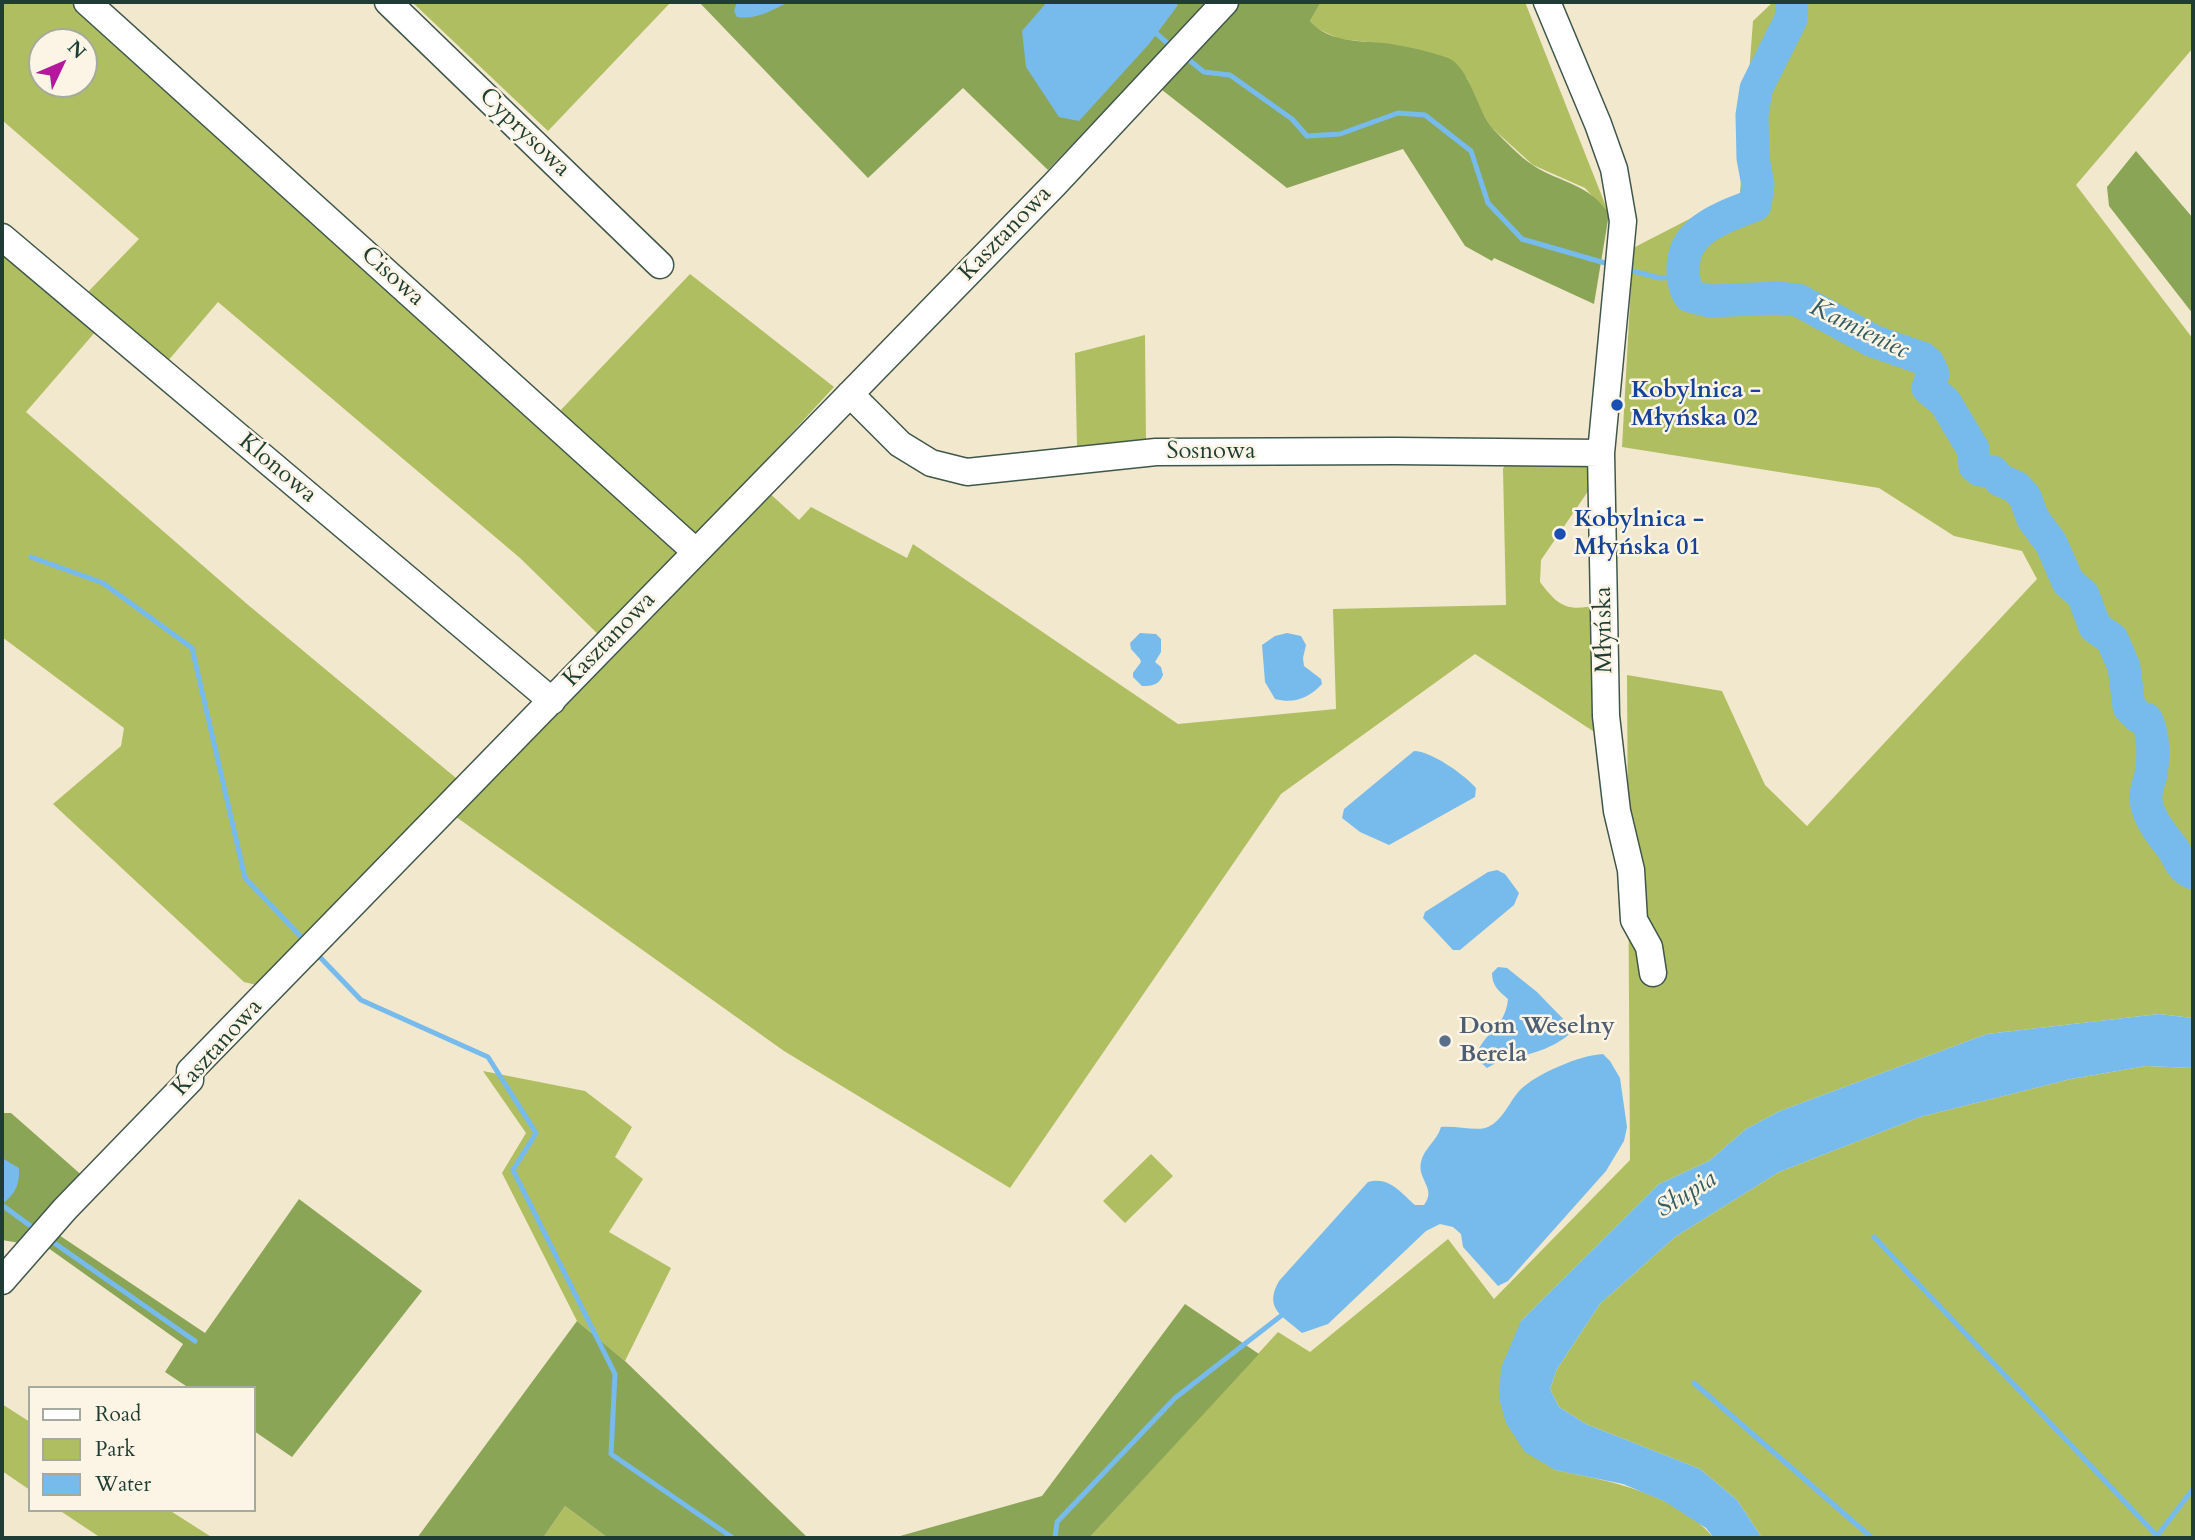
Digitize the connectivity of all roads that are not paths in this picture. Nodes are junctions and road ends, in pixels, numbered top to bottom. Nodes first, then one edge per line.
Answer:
1 (87, 2) edge
2 (388, 2) edge
3 (1225, 2) edge
4 (1550, 3) edge
5 (2, 237) edge
6 (660, 265) dead end
7 (850, 394) junction
8 (1601, 453) junction
9 (696, 552) junction
10 (552, 701) junction
11 (1653, 973) dead end
12 (2, 1281) edge

1 - 9 street, Cisowa
2 - 6 street, Cyprysowa
3 - 7 street, Kasztanowa
4 - 8 street, Młyńska
5 - 10 street, Klonowa
7 - 8 street, Sosnowa
7 - 9 street, Kasztanowa
8 - 11 street, Młyńska
9 - 10 street, Kasztanowa
10 - 12 street, Kasztanowa

